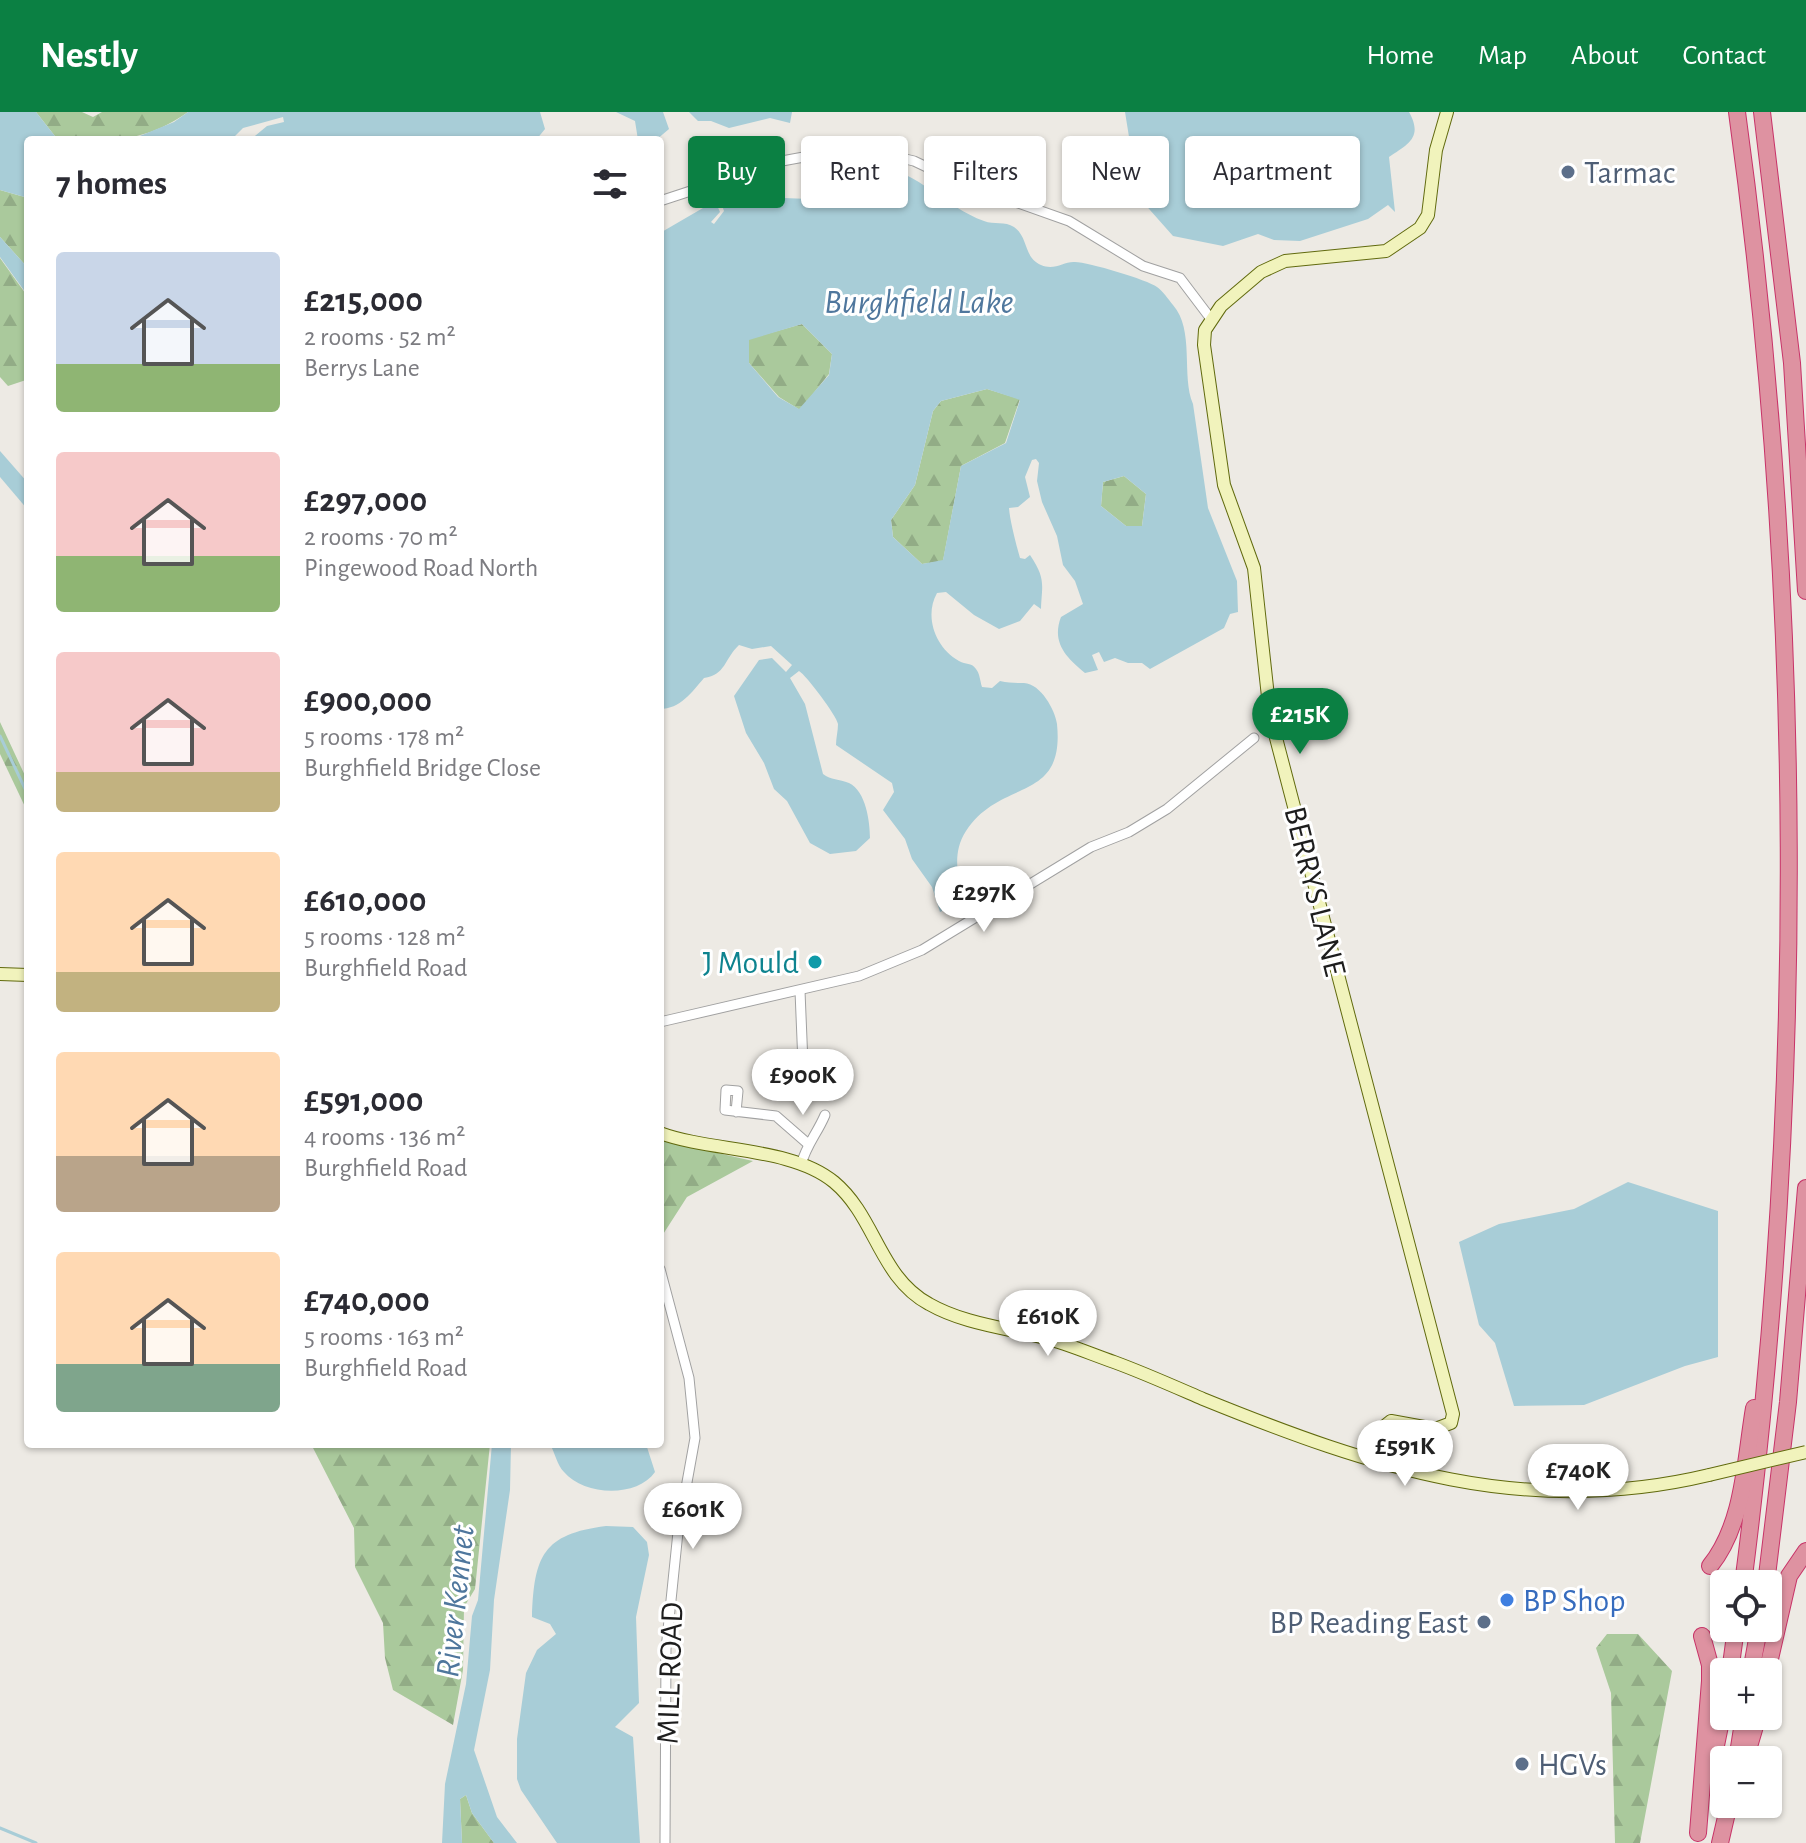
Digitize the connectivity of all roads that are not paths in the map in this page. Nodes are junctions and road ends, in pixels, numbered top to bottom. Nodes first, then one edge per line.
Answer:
1 (1447, 112) edge
2 (1737, 112) edge
3 (1762, 112) edge
4 (664, 200) edge
5 (1211, 319) junction
6 (1806, 591) edge
7 (1252, 744) dead end
8 (0, 974) edge
9 (24, 975) edge
10 (800, 991) junction
11 (664, 1021) edge
12 (803, 1064) junction
13 (787, 1067) dead end
14 (820, 1069) dead end
15 (736, 1112) dead end
16 (825, 1115) dead end
17 (664, 1134) edge
18 (807, 1143) junction
19 (801, 1165) junction
20 (1806, 1188) edge
21 (1805, 1215) edge
22 (1806, 1240) edge
23 (664, 1284) edge
24 (1771, 1339) junction
25 (1806, 1452) edge
26 (1373, 1461) junction
27 (1806, 1551) edge
28 (1710, 1566) dead end
29 (1745, 1570) edge
30 (1768, 1570) edge
31 (1702, 1636) dead end
32 (1770, 1658) edge
33 (1719, 1730) edge
34 (1726, 1818) edge
35 (1697, 1838) edge
36 (665, 1843) edge
37 (1720, 1843) edge

1 - 5 street
2 - 24 highway
3 - 6 highway
4 - 5 street
5 - 26 street, BERRYS LANE
7 - 10 street
8 - 9 street
10 - 11 street
10 - 12 street
12 - 13 street
12 - 14 street
15 - 18 street
16 - 18 street
17 - 19 street
18 - 19 street
19 - 26 street
20 - 21 highway
21 - 22 highway
21 - 30 highway
23 - 36 street, MILL ROAD
24 - 28 highway
24 - 29 highway
25 - 26 street, bridge
27 - 32 highway
31 - 35 highway
33 - 35 highway
34 - 37 highway

